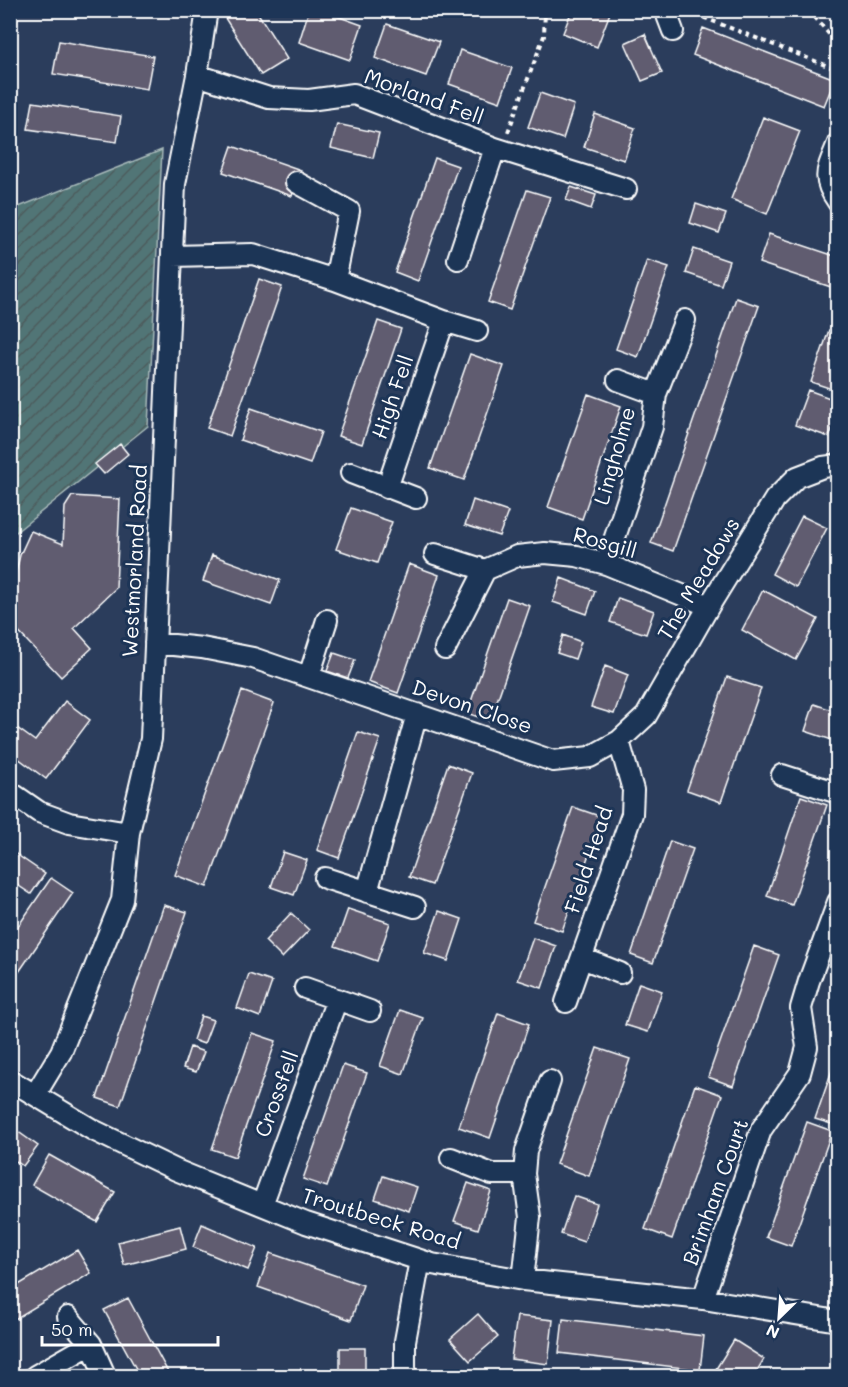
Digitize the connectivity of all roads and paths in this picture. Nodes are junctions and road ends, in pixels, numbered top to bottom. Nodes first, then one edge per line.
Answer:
1 (207, 10) edge
2 (545, 10) edge
3 (665, 10) edge
4 (687, 10) edge
5 (809, 10) edge
6 (673, 31) dead end
7 (837, 45) edge
8 (837, 70) edge
9 (197, 75) junction
10 (837, 143) edge
11 (498, 149) junction
12 (296, 182) dead end
13 (626, 189) dead end
14 (837, 201) edge
15 (172, 256) junction
16 (458, 259) dead end
17 (335, 280) junction
18 (685, 320) dead end
19 (444, 321) junction
20 (477, 331) dead end
21 (618, 380) dead end
22 (656, 394) junction
23 (837, 465) edge
24 (351, 474) dead end
25 (387, 488) junction
26 (416, 498) dead end
27 (435, 554) dead end
28 (606, 564) junction
29 (485, 570) junction
30 (710, 606) junction
31 (327, 620) dead end
32 (155, 643) junction
33 (445, 649) dead end
34 (309, 676) junction
35 (417, 714) junction
36 (619, 741) junction
37 (782, 775) dead end
38 (10, 792) edge
39 (837, 793) edge
40 (129, 833) junction
41 (325, 878) dead end
42 (367, 892) junction
43 (837, 902) edge
44 (415, 907) dead end
45 (582, 958) junction
46 (620, 974) dead end
47 (305, 988) dead end
48 (337, 999) junction
49 (566, 1002) dead end
50 (370, 1011) dead end
51 (10, 1080) edge
52 (550, 1081) dead end
53 (35, 1095) junction
54 (451, 1158) dead end
55 (524, 1174) junction
56 (262, 1205) junction
57 (420, 1260) junction
58 (523, 1280) junction
59 (703, 1299) junction
60 (68, 1317) dead end
61 (837, 1322) edge
62 (91, 1344) junction
63 (104, 1374) dead end
64 (35, 1377) edge
65 (405, 1377) edge

1 - 9 street, Westmorland Road
2 - 11 path
3 - 6 street
4 - 8 path
5 - 7 path
9 - 11 street, Morland Fell
9 - 15 street, Westmorland Road
10 - 14 street
11 - 13 street, Morland Fell
11 - 16 street, Morland Fell
12 - 17 street
15 - 17 street
15 - 32 street, Westmorland Road
17 - 19 street
18 - 22 street, Lingholme
19 - 20 street
19 - 25 street, High Fell
21 - 22 street, Lingholme
22 - 28 street, Lingholme
23 - 30 street, The Meadows
24 - 25 street
25 - 26 street
27 - 29 street
28 - 29 street, Rosgill
28 - 30 street, Rosgill
29 - 33 street
30 - 36 street, The Meadows
31 - 34 street
32 - 34 street, Devon Close
32 - 40 street, Westmorland Road
34 - 35 street, Devon Close
35 - 36 street, Devon Close
35 - 42 street
36 - 45 street, Field Head
37 - 39 street
38 - 40 street
40 - 53 street, Westmorland Road
41 - 42 street
42 - 44 street
43 - 59 street, Brimham Court
45 - 46 street
45 - 49 street, Field Head
47 - 48 street
48 - 50 street
48 - 56 street, Crossfell
51 - 53 street, Troutbeck Road
52 - 55 street
53 - 56 street, Troutbeck Road
54 - 55 street
55 - 58 street
56 - 57 street, Troutbeck Road
57 - 58 street, Troutbeck Road
57 - 65 street
58 - 59 street, Troutbeck Road
59 - 61 street, Troutbeck Road
60 - 62 street
62 - 63 street
62 - 64 street

